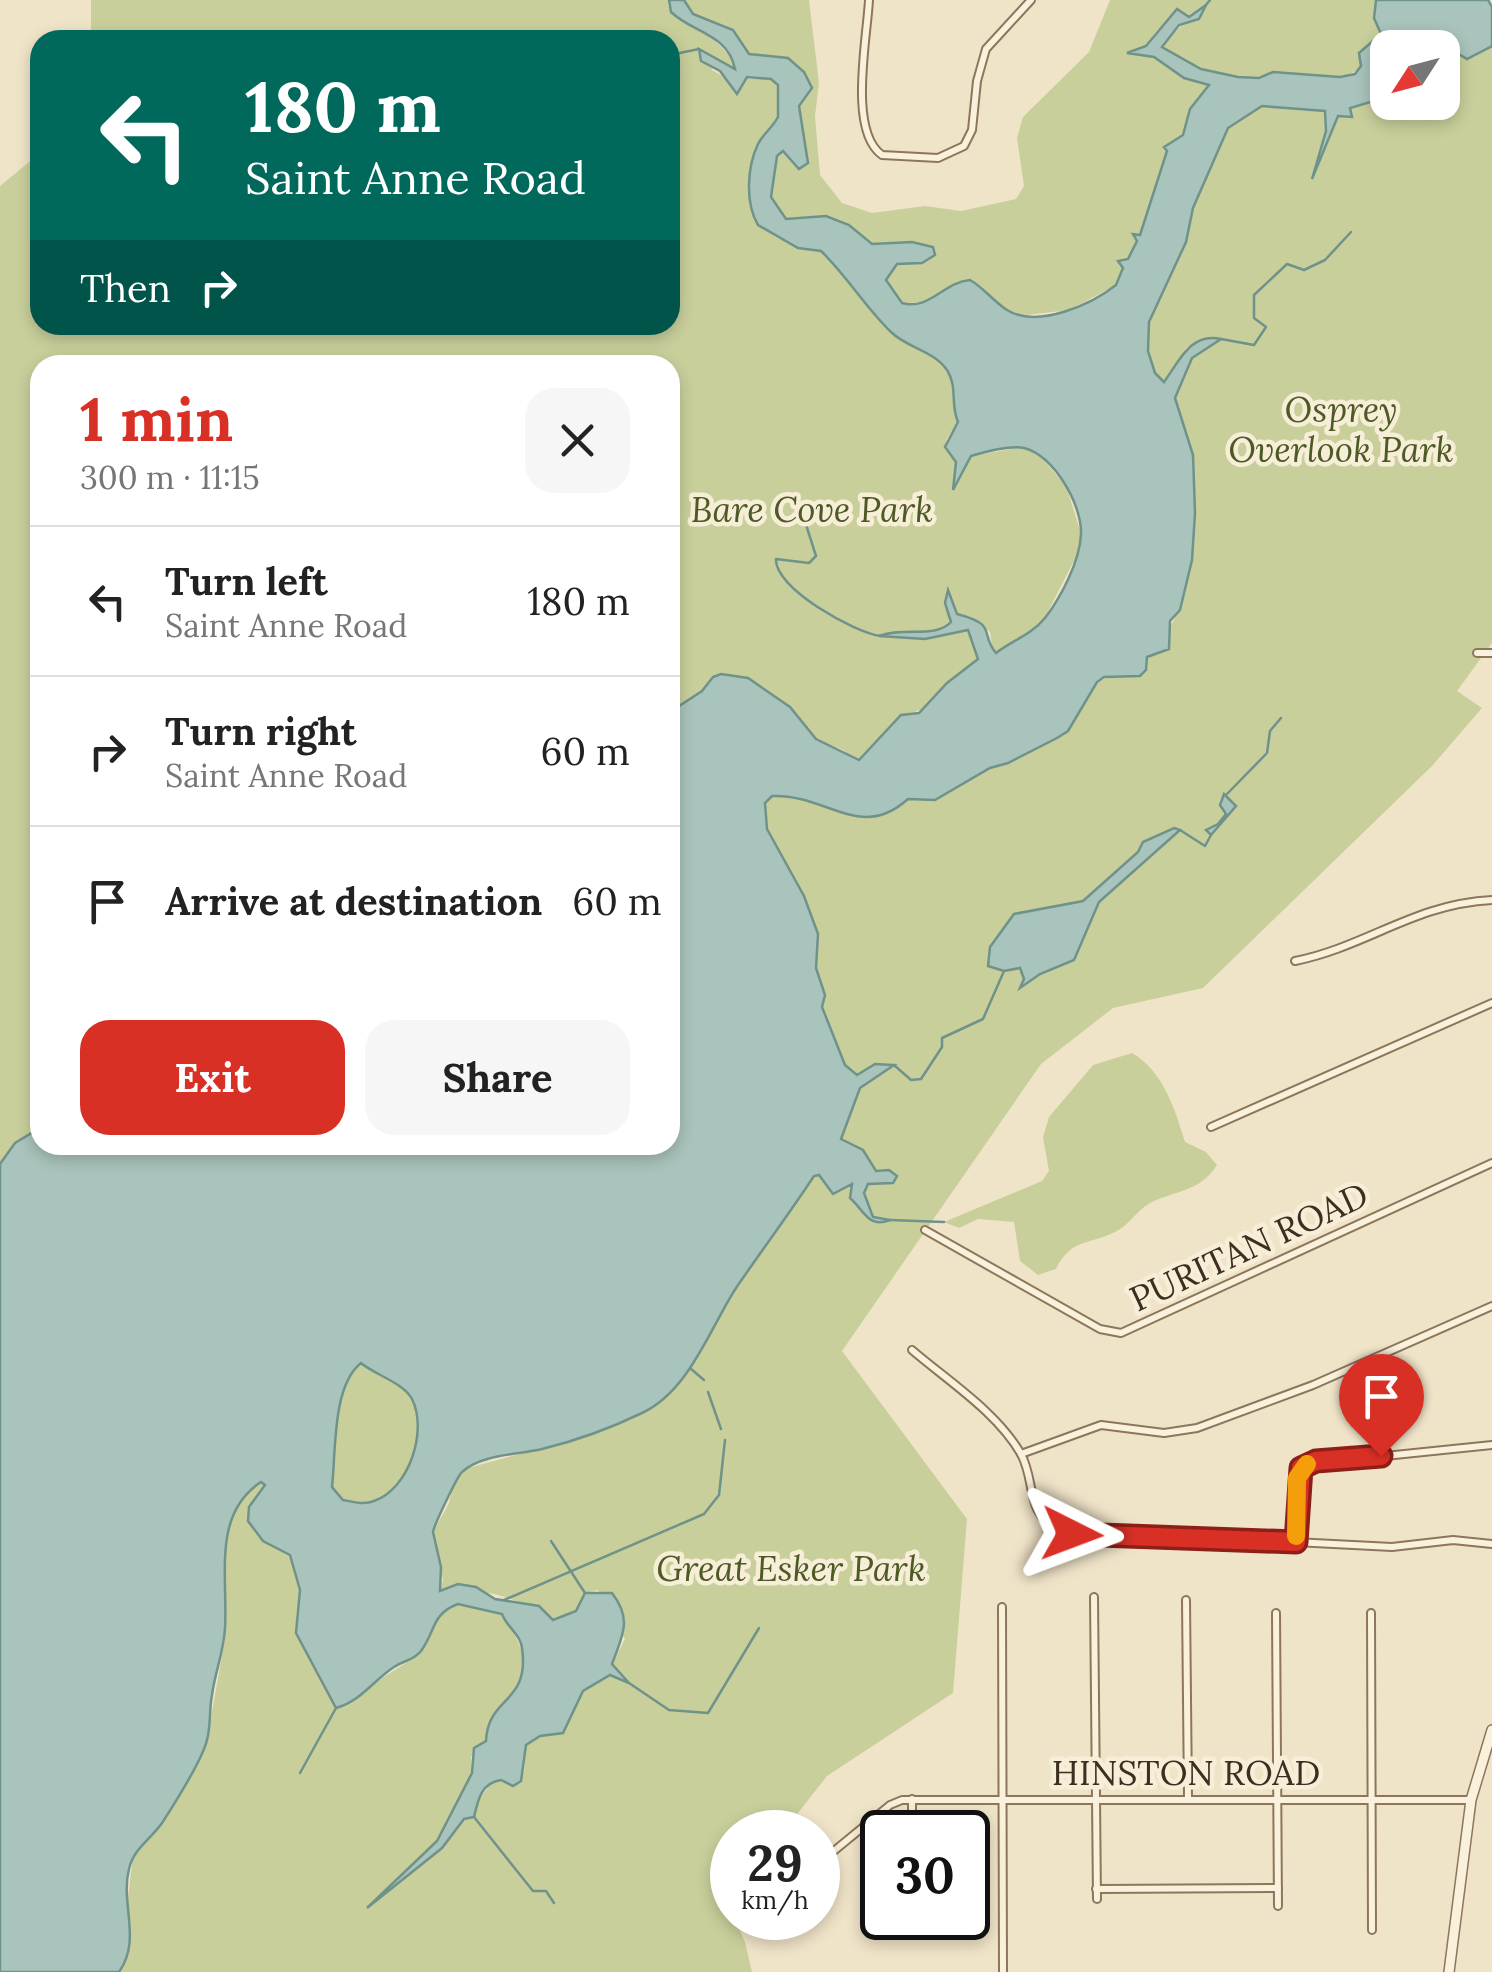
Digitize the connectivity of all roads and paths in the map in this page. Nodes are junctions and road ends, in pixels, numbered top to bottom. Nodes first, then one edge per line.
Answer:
1 (869, 0) edge
2 (1030, 0) edge
3 (1477, 653) dead end
4 (1492, 653) edge
5 (1492, 900) edge
6 (1296, 961) dead end
7 (1492, 1003) edge
8 (1211, 1127) dead end
9 (1492, 1163) edge
10 (924, 1230) dead end
11 (1492, 1306) edge
12 (912, 1350) dead end
13 (1492, 1445) edge
14 (1021, 1454) junction
15 (1296, 1542) junction
16 (1492, 1544) edge
17 (1094, 1597) dead end
18 (1186, 1600) dead end
19 (1002, 1607) dead end
20 (1276, 1613) dead end
21 (1371, 1613) dead end
22 (1492, 1730) edge
23 (1095, 1797) junction
24 (1188, 1797) junction
25 (1280, 1797) junction
26 (1000, 1798) junction
27 (1372, 1798) junction
28 (912, 1799) junction
29 (1471, 1800) junction
30 (912, 1810) edge
31 (840, 1846) edge
32 (1278, 1888) junction
33 (1096, 1889) junction
34 (1097, 1899) dead end
35 (1278, 1906) dead end
36 (1372, 1930) dead end
37 (1003, 1972) edge
38 (1449, 1972) edge

1 - 2 street
3 - 4 street
5 - 6 street
7 - 8 street
9 - 10 street, PURITAN ROAD
11 - 14 street
12 - 14 street
13 - 15 street
14 - 15 street
15 - 16 street
17 - 23 street
18 - 24 street
19 - 26 street
20 - 25 street
21 - 27 street
22 - 29 street
23 - 24 street, HINSTON ROAD
23 - 26 street, HINSTON ROAD
23 - 33 street
24 - 25 street, HINSTON ROAD
25 - 27 street, HINSTON ROAD
25 - 32 street
26 - 28 street, HINSTON ROAD
26 - 37 street
27 - 29 street, HINSTON ROAD
27 - 36 street
28 - 30 street
28 - 31 street, HINSTON ROAD
29 - 38 street
32 - 33 street
32 - 35 street
33 - 34 street

